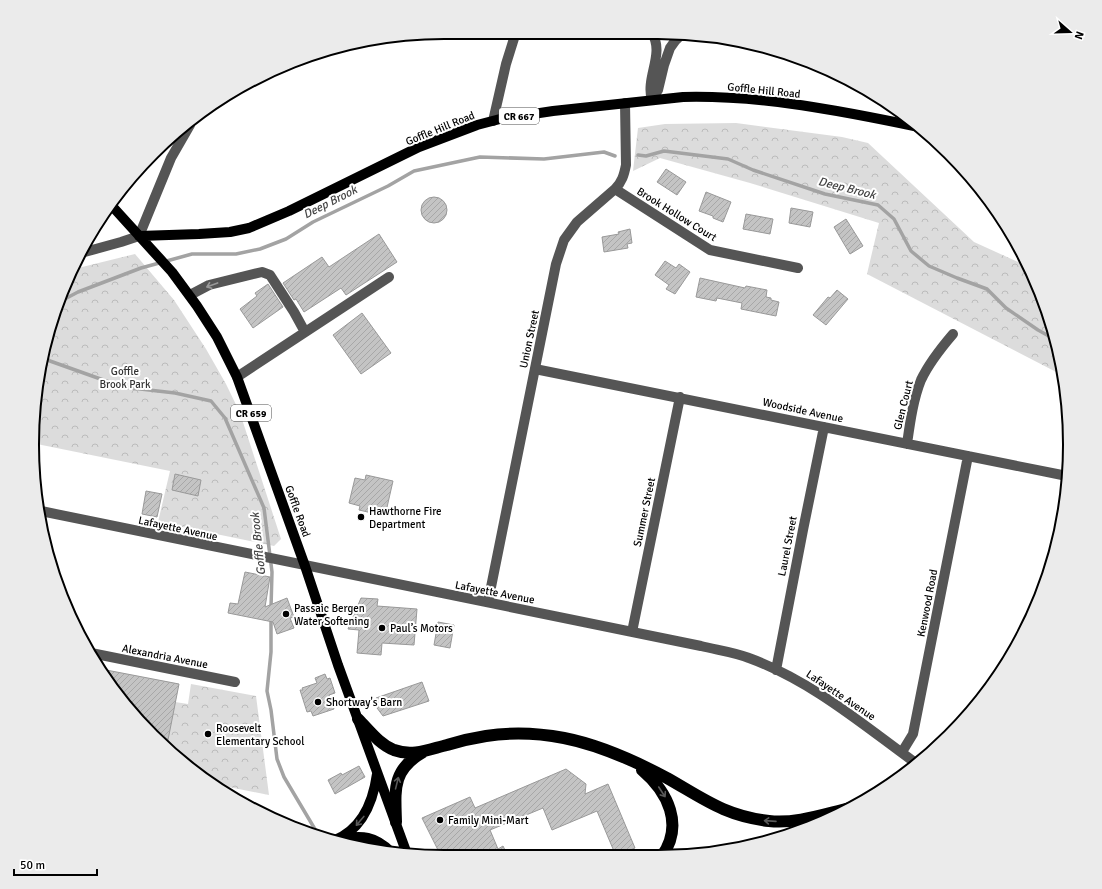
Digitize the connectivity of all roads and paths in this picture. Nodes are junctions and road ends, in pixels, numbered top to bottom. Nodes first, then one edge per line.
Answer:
1 (514, 39) edge
2 (654, 39) edge
3 (676, 40) edge
4 (652, 100) junction
5 (625, 103) junction
6 (493, 121) junction
7 (906, 124) edge
8 (185, 133) edge
9 (615, 189) junction
10 (115, 209) edge
11 (139, 236) junction
12 (88, 251) edge
13 (798, 268) dead end
14 (388, 278) dead end
15 (190, 296) junction
16 (305, 332) junction
17 (953, 334) dead end
18 (535, 368) junction
19 (237, 377) junction
20 (680, 397) junction
21 (824, 427) junction
22 (907, 444) junction
23 (968, 456) junction
24 (1062, 475) edge
25 (45, 513) edge
26 (305, 566) junction
27 (488, 602) junction
28 (632, 632) junction
29 (97, 654) edge
30 (776, 670) junction
31 (235, 682) dead end
32 (358, 719) junction
33 (423, 752) junction
34 (902, 752) junction
35 (623, 757) junction
36 (912, 760) edge
37 (377, 772) junction
38 (827, 813) edge
39 (396, 822) junction
40 (342, 837) edge
41 (348, 838) edge
42 (384, 846) edge
43 (405, 848) edge
44 (666, 850) edge

1 - 6 street
2 - 4 street
3 - 4 street
4 - 5 main road, Goffle Hill Road / CR 667
4 - 7 main road, Goffle Hill Road / CR 667
5 - 6 main road, Goffle Hill Road / CR 667
5 - 9 street, Union Street
6 - 11 main road, Goffle Hill Road / CR 667
8 - 11 street
9 - 13 street, Brook Hollow Court
9 - 18 street, Union Street
10 - 11 main road, Goffle Road / CR 659
11 - 12 street, Goffle Hill Road / CR 667
11 - 15 main road, Goffle Road / CR 659
14 - 16 street
16 -> 15 street
15 - 19 main road, Goffle Road / CR 659
16 - 19 street
17 - 22 street, Glen Court
18 - 20 street, Woodside Avenue
18 - 27 street, Union Street
19 - 26 main road, Goffle Road / CR 659
20 - 21 street, Woodside Avenue
20 - 28 street, Summer Street
21 - 22 street, Woodside Avenue
21 - 30 street, Laurel Street
22 - 23 street, Woodside Avenue
23 - 24 street, Woodside Avenue
23 - 34 street, Kenwood Road
25 - 26 street, Lafayette Avenue
26 - 27 street, Lafayette Avenue
26 - 32 main road, Goffle Road / CR 659
27 - 28 street, Lafayette Avenue
28 - 30 street, Lafayette Avenue
29 - 31 street, Alexandria Avenue
30 - 34 street, Lafayette Avenue
32 - 33 highway
32 - 37 main road, Goffle Road / CR 659
33 - 35 highway
39 -> 33 highway
34 - 36 street, Lafayette Avenue
38 -> 35 highway
35 -> 44 highway
37 - 39 main road, Goffle Road / CR 659
37 -> 40 main road
39 - 43 main road, Goffle Road / CR 659
41 - 42 main road

